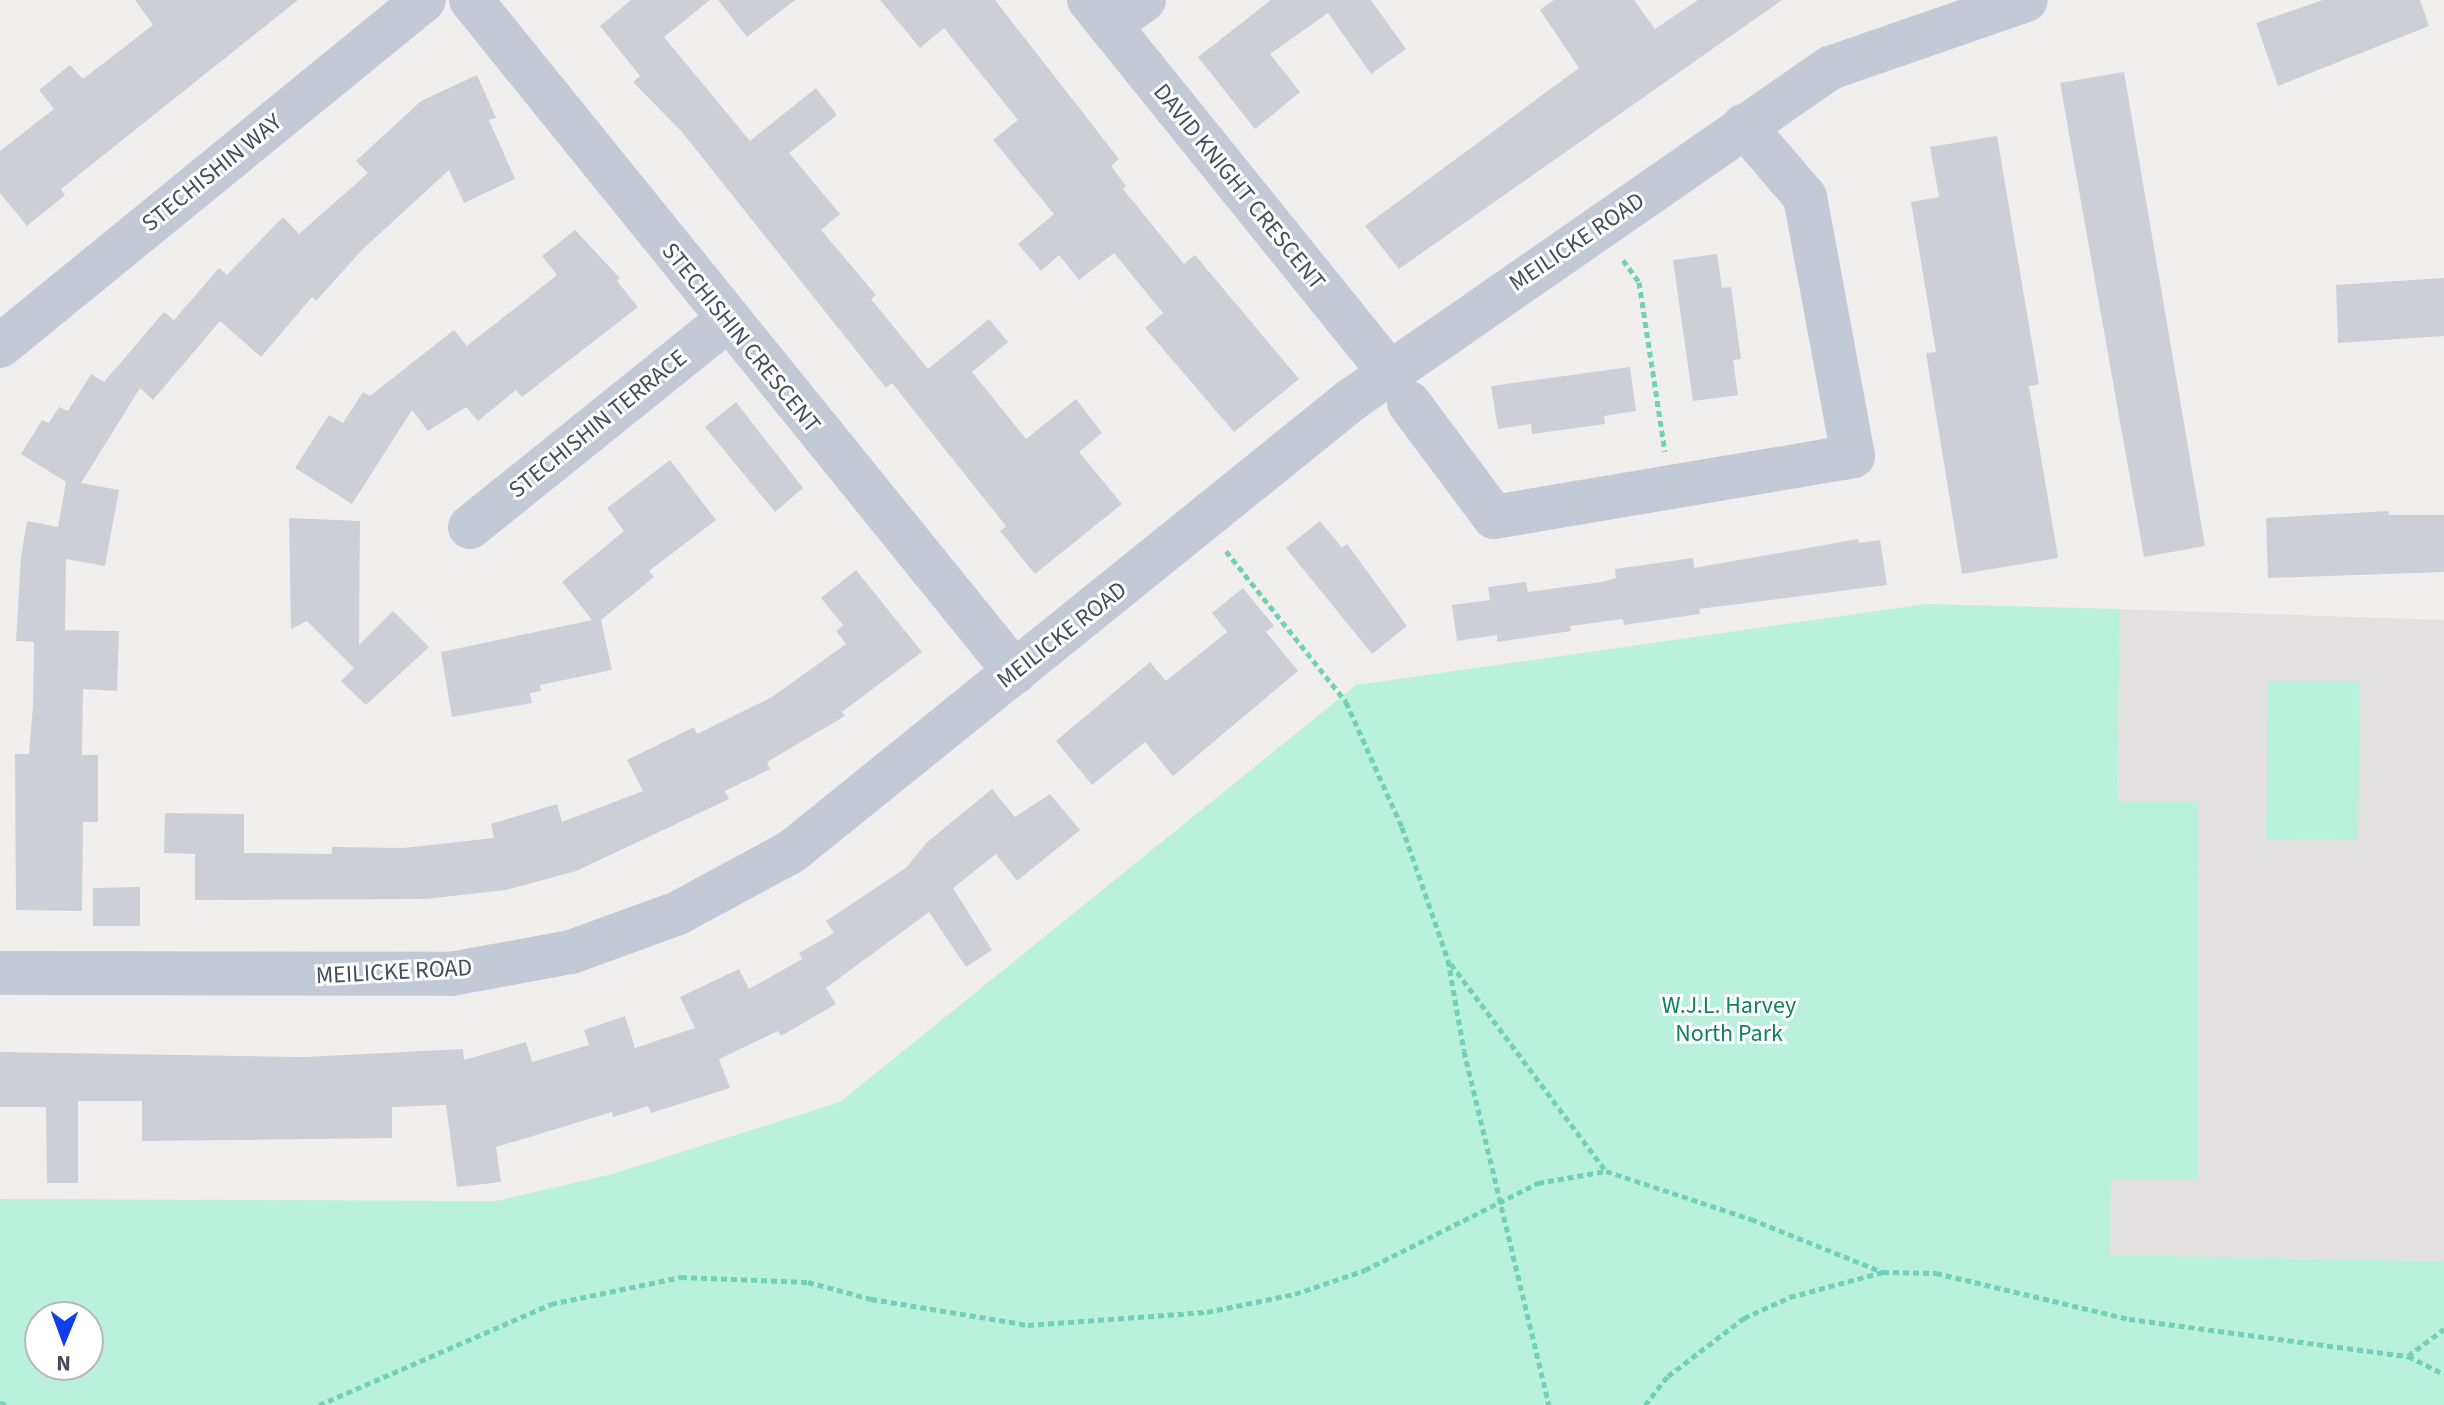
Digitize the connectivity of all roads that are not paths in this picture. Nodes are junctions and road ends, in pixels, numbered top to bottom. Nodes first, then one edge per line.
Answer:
1 (424, 0) edge
2 (471, 0) edge
3 (1144, 0) edge
4 (2026, 0) edge
5 (1099, 12) edge
6 (1744, 126) junction
7 (726, 321) junction
8 (0, 346) edge
9 (1399, 388) junction
10 (470, 527) dead end
11 (1015, 672) junction
12 (0, 973) edge

1 - 8 street, STECHISHIN WAY
2 - 7 street, STECHISHIN CRESCENT
3 - 5 street
4 - 6 street, MEILICKE ROAD
5 - 9 street, DAVID KNIGHT CRESCENT
6 - 9 street, MEILICKE ROAD
6 - 9 street, DAVID KNIGHT CRESCENT
7 - 10 street, STECHISHIN TERRACE
7 - 11 street, STECHISHIN CRESCENT
9 - 11 street, MEILICKE ROAD
11 - 12 street, MEILICKE ROAD

